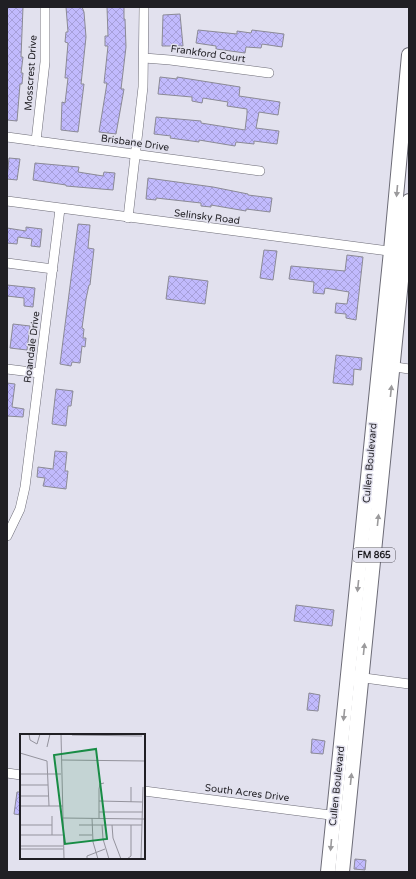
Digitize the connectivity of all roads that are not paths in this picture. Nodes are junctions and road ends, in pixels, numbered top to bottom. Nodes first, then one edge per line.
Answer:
1 (45, 7) edge
2 (144, 7) edge
3 (409, 55) edge
4 (144, 58) junction
5 (269, 73) dead end
6 (408, 83) edge
7 (7, 137) edge
8 (36, 141) junction
9 (136, 154) junction
10 (404, 167) edge
11 (260, 171) dead end
12 (7, 201) edge
13 (409, 201) edge
14 (60, 209) junction
15 (128, 218) junction
16 (398, 252) junction
17 (7, 263) edge
18 (53, 269) junction
19 (379, 366) junction
20 (393, 367) junction
21 (7, 368) edge
22 (409, 369) edge
23 (39, 373) junction
24 (377, 466) junction
25 (7, 536) edge
26 (355, 677) junction
27 (409, 684) edge
28 (7, 774) edge
29 (20, 775) edge
30 (145, 791) edge
31 (340, 817) junction
32 (328, 872) edge
33 (342, 872) edge

1 - 8 street, Mosscrest Drive
2 - 4 street
3 - 6 main road, Cullen Boulevard / FM 865
4 - 5 street, Frankford Court
4 - 9 street
6 - 10 main road, Cullen Boulevard / FM 865
7 - 8 street, Brisbane Drive
8 - 9 street, Brisbane Drive
9 - 11 street, Brisbane Drive
9 - 15 street
10 -> 16 main road, Cullen Boulevard / FM 865
12 - 14 street, Selinsky Road
13 - 16 main road, Cullen Boulevard / FM 865
14 - 15 street, Selinsky Road
14 - 18 street, Roandale Drive
15 - 16 street, Selinsky Road
16 - 19 main road, Cullen Boulevard / FM 865
16 - 20 main road, Cullen Boulevard / FM 865
17 - 18 street
18 - 23 street, Roandale Drive
19 - 20 street
19 - 24 main road, Cullen Boulevard / FM 865
20 - 22 street
24 -> 20 main road, Cullen Boulevard / FM 865
21 - 23 street
23 - 25 street, Roandale Drive
24 - 26 main road, Cullen Boulevard / FM 865
26 - 27 street
26 - 31 main road, Cullen Boulevard / FM 865
28 - 29 street
30 - 31 street, South Acres Drive
31 -> 32 main road, Cullen Boulevard / FM 865
31 - 33 main road, Cullen Boulevard / FM 865

